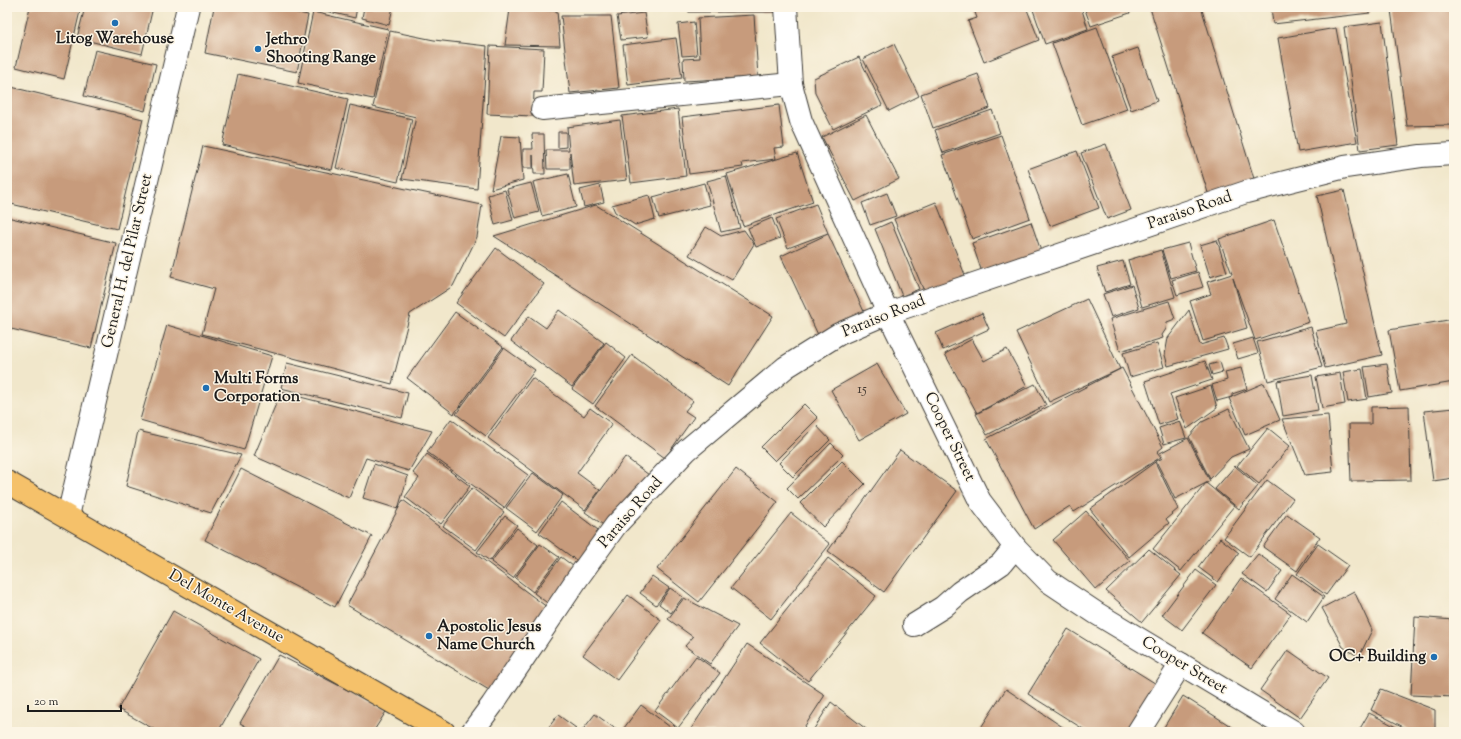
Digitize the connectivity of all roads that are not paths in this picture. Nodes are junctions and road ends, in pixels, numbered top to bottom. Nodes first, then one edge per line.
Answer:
1 (188, 7) edge
2 (786, 7) edge
3 (791, 84) junction
4 (542, 109) dead end
5 (1454, 154) edge
6 (888, 313) junction
7 (7, 482) edge
8 (68, 516) junction
9 (1014, 547) junction
10 (914, 625) dead end
11 (1181, 664) junction
12 (444, 732) edge
13 (472, 732) edge
14 (1138, 732) edge
15 (1294, 732) edge

1 - 8 street, General H. del Pilar Street
2 - 3 street, Cooper Street
3 - 4 street
3 - 6 street, Cooper Street
5 - 6 street, Paraiso Road
6 - 9 street, Cooper Street
6 - 13 street, Paraiso Road
7 - 8 main road, Del Monte Avenue
8 - 12 main road, Del Monte Avenue
9 - 10 street
9 - 11 street, Cooper Street
11 - 14 street
11 - 15 street, Cooper Street

